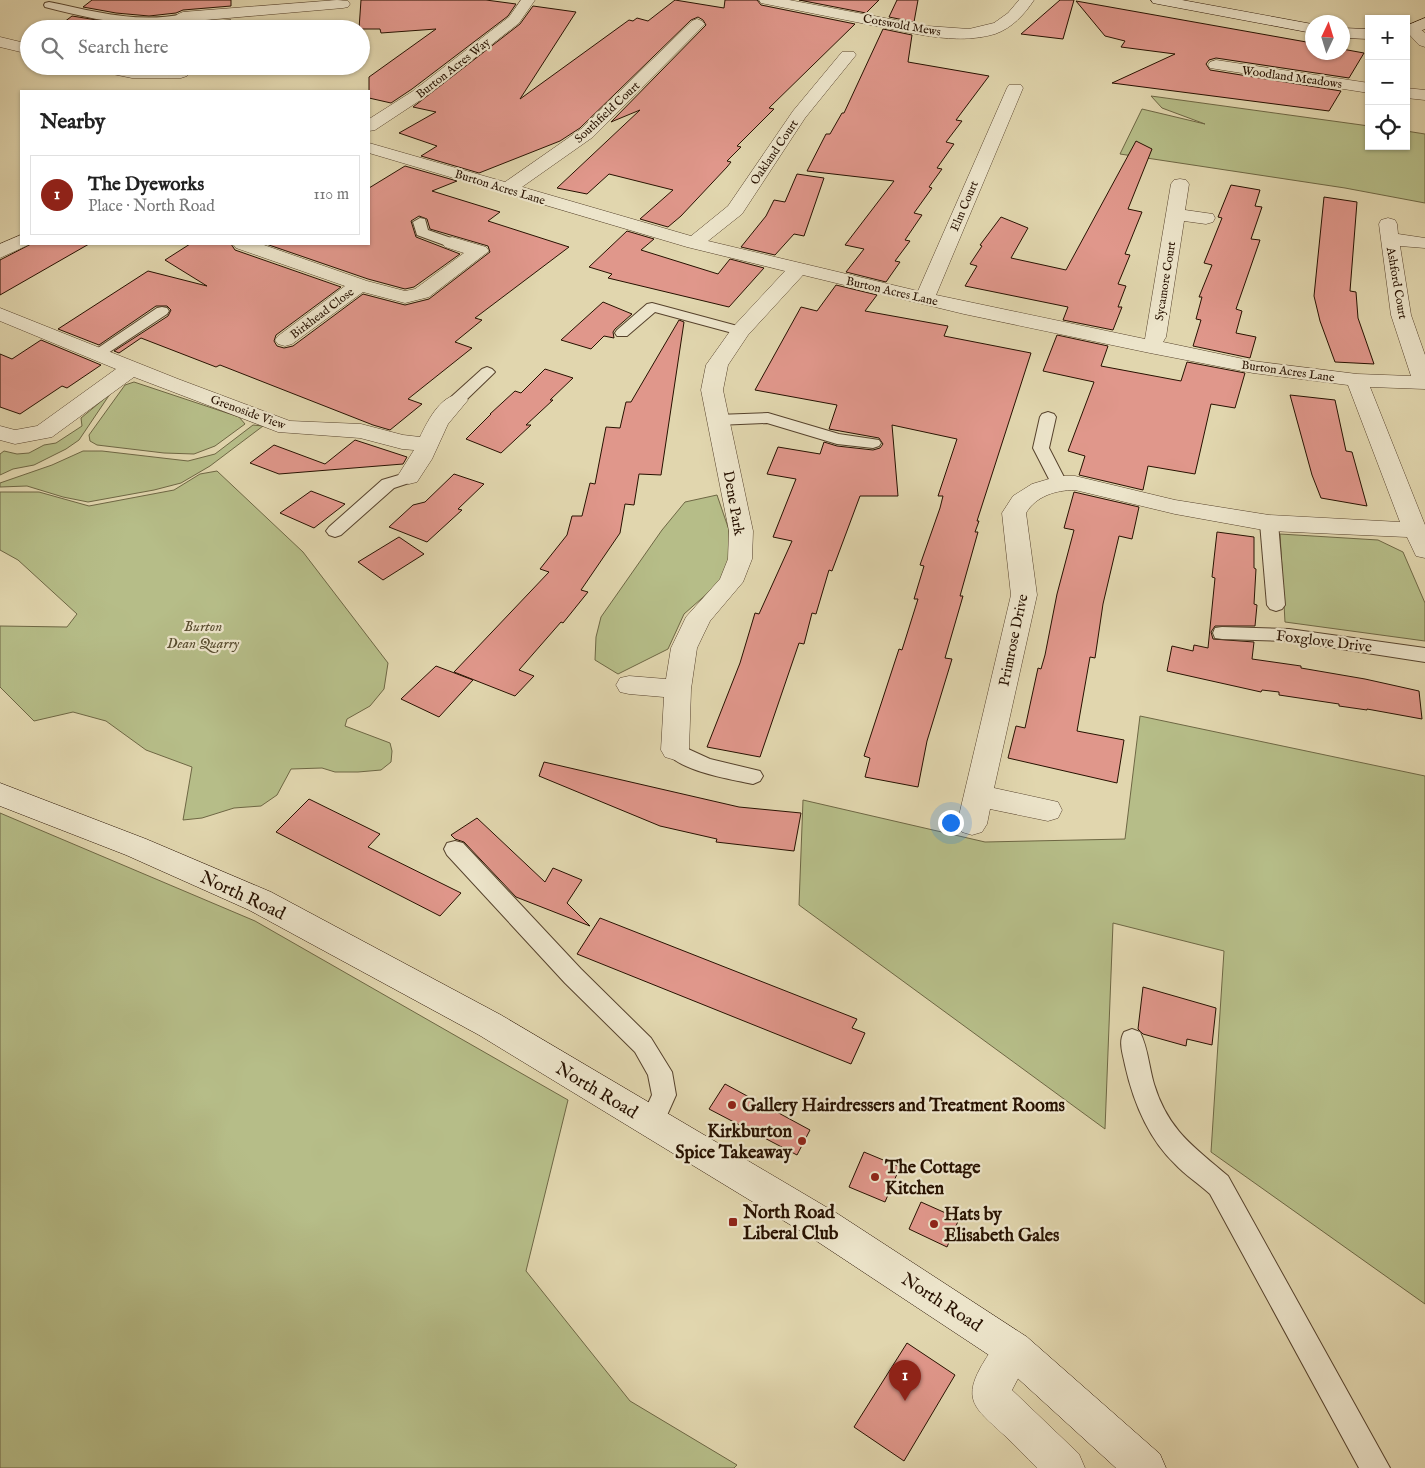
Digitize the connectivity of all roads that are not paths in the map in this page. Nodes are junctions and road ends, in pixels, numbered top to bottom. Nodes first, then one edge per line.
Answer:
1 (184, 0) edge
2 (528, 0) edge
3 (766, 0) edge
4 (1027, 0) edge
5 (1158, 0) edge
6 (343, 4) dead end
7 (49, 5) dead end
8 (122, 20) edge
9 (122, 20) edge
10 (172, 20) edge
11 (183, 20) edge
12 (208, 20) edge
13 (697, 24) dead end
14 (1305, 28) edge
15 (1415, 28) edge
16 (1350, 33) edge
17 (1365, 34) edge
18 (0, 42) edge
19 (1425, 42) edge
20 (20, 48) edge
21 (848, 55) dead end
22 (1216, 65) dead end
23 (1365, 87) edge
24 (1015, 88) dead end
25 (1410, 94) edge
26 (1425, 96) edge
27 (370, 125) edge
28 (370, 148) edge
29 (1180, 184) dead end
30 (507, 190) junction
31 (1176, 214) junction
32 (1206, 218) dead end
33 (420, 222) dead end
34 (20, 242) edge
35 (452, 243) joint
36 (1423, 243) dead end
37 (694, 244) junction
38 (246, 245) edge
39 (0, 252) edge
40 (798, 269) junction
41 (360, 285) junction
42 (924, 298) junction
43 (162, 311) dead end
44 (0, 314) edge
45 (740, 331) junction
46 (622, 333) dead end
47 (285, 340) dead end
48 (1150, 348) junction
49 (97, 354) junction
50 (132, 368) junction
51 (487, 372) dead end
52 (1357, 380) junction
53 (1425, 383) edge
54 (457, 400) joint
55 (1048, 417) dead end
56 (717, 420) junction
57 (0, 433) edge
58 (873, 443) dead end
59 (427, 444) junction
60 (409, 477) joint
61 (1059, 483) junction
62 (1269, 523) junction
63 (335, 532) dead end
64 (1420, 540) edge
65 (1276, 605) dead end
66 (1222, 633) dead end
67 (1425, 655) edge
68 (629, 685) dead end
69 (678, 689) junction
70 (675, 750) joint
71 (754, 776) dead end
72 (0, 794) edge
73 (978, 796) junction
74 (1048, 810) dead end
75 (972, 824) dead end
76 (455, 850) dead end
77 (1132, 1039) dead end
78 (651, 1123) junction
79 (1014, 1350) junction
80 (1064, 1468) edge
81 (1146, 1468) edge
82 (1376, 1468) edge

1 - 11 street
2 - 27 street, Burton Acres Way
3 - 4 street, Cotswold Mews
5 - 14 street
6 - 12 street
7 - 9 lane
8 - 10 lane
13 - 30 street, Southfield Court
15 - 19 street
16 - 17 street
18 - 20 street
21 - 37 street, Oakland Court
22 - 23 street, Woodland Meadows
24 - 42 street, Elm Court
25 - 26 street
28 - 30 street, Burton Acres Lane
29 - 31 street, Sycamore Court
30 - 37 street, Burton Acres Lane
31 - 32 street
31 - 48 street, Sycamore Court
33 - 35 lane, Birkhead Close
34 - 39 street
35 - 41 street, Birkhead Close
36 - 53 street, Ashford Court
37 - 40 street, Burton Acres Lane
38 - 41 street, Birkhead Close
40 - 42 street, Burton Acres Lane
40 - 45 street, Dene Park
41 - 47 street, Birkhead Close
42 - 48 street, Burton Acres Lane
43 - 49 lane
44 - 49 street, Grenoside View
45 - 46 lane
45 - 56 street, Dene Park
48 - 52 street, Burton Acres Lane
49 - 50 street, Grenoside View
50 - 57 street
50 - 59 street, Grenoside View
51 - 54 lane
52 - 53 street, Burton Acres Lane
52 - 64 street
54 - 59 street
55 - 61 lane
56 - 58 lane
56 - 69 street, Dene Park
59 - 60 street
60 - 63 lane
61 - 62 street, Primrose Drive
61 - 73 street, Primrose Drive
62 - 64 street, Primrose Drive
62 - 65 lane
66 - 67 lane, Foxglove Drive
68 - 69 street
69 - 70 street, Dene Park
70 - 71 lane, Dene Park
72 - 78 street, North Road
73 - 74 street
73 - 75 street, Primrose Drive
76 - 78 lane
77 - 82 lane
78 - 79 street, North Road
79 - 80 street
79 - 81 street, North Road

